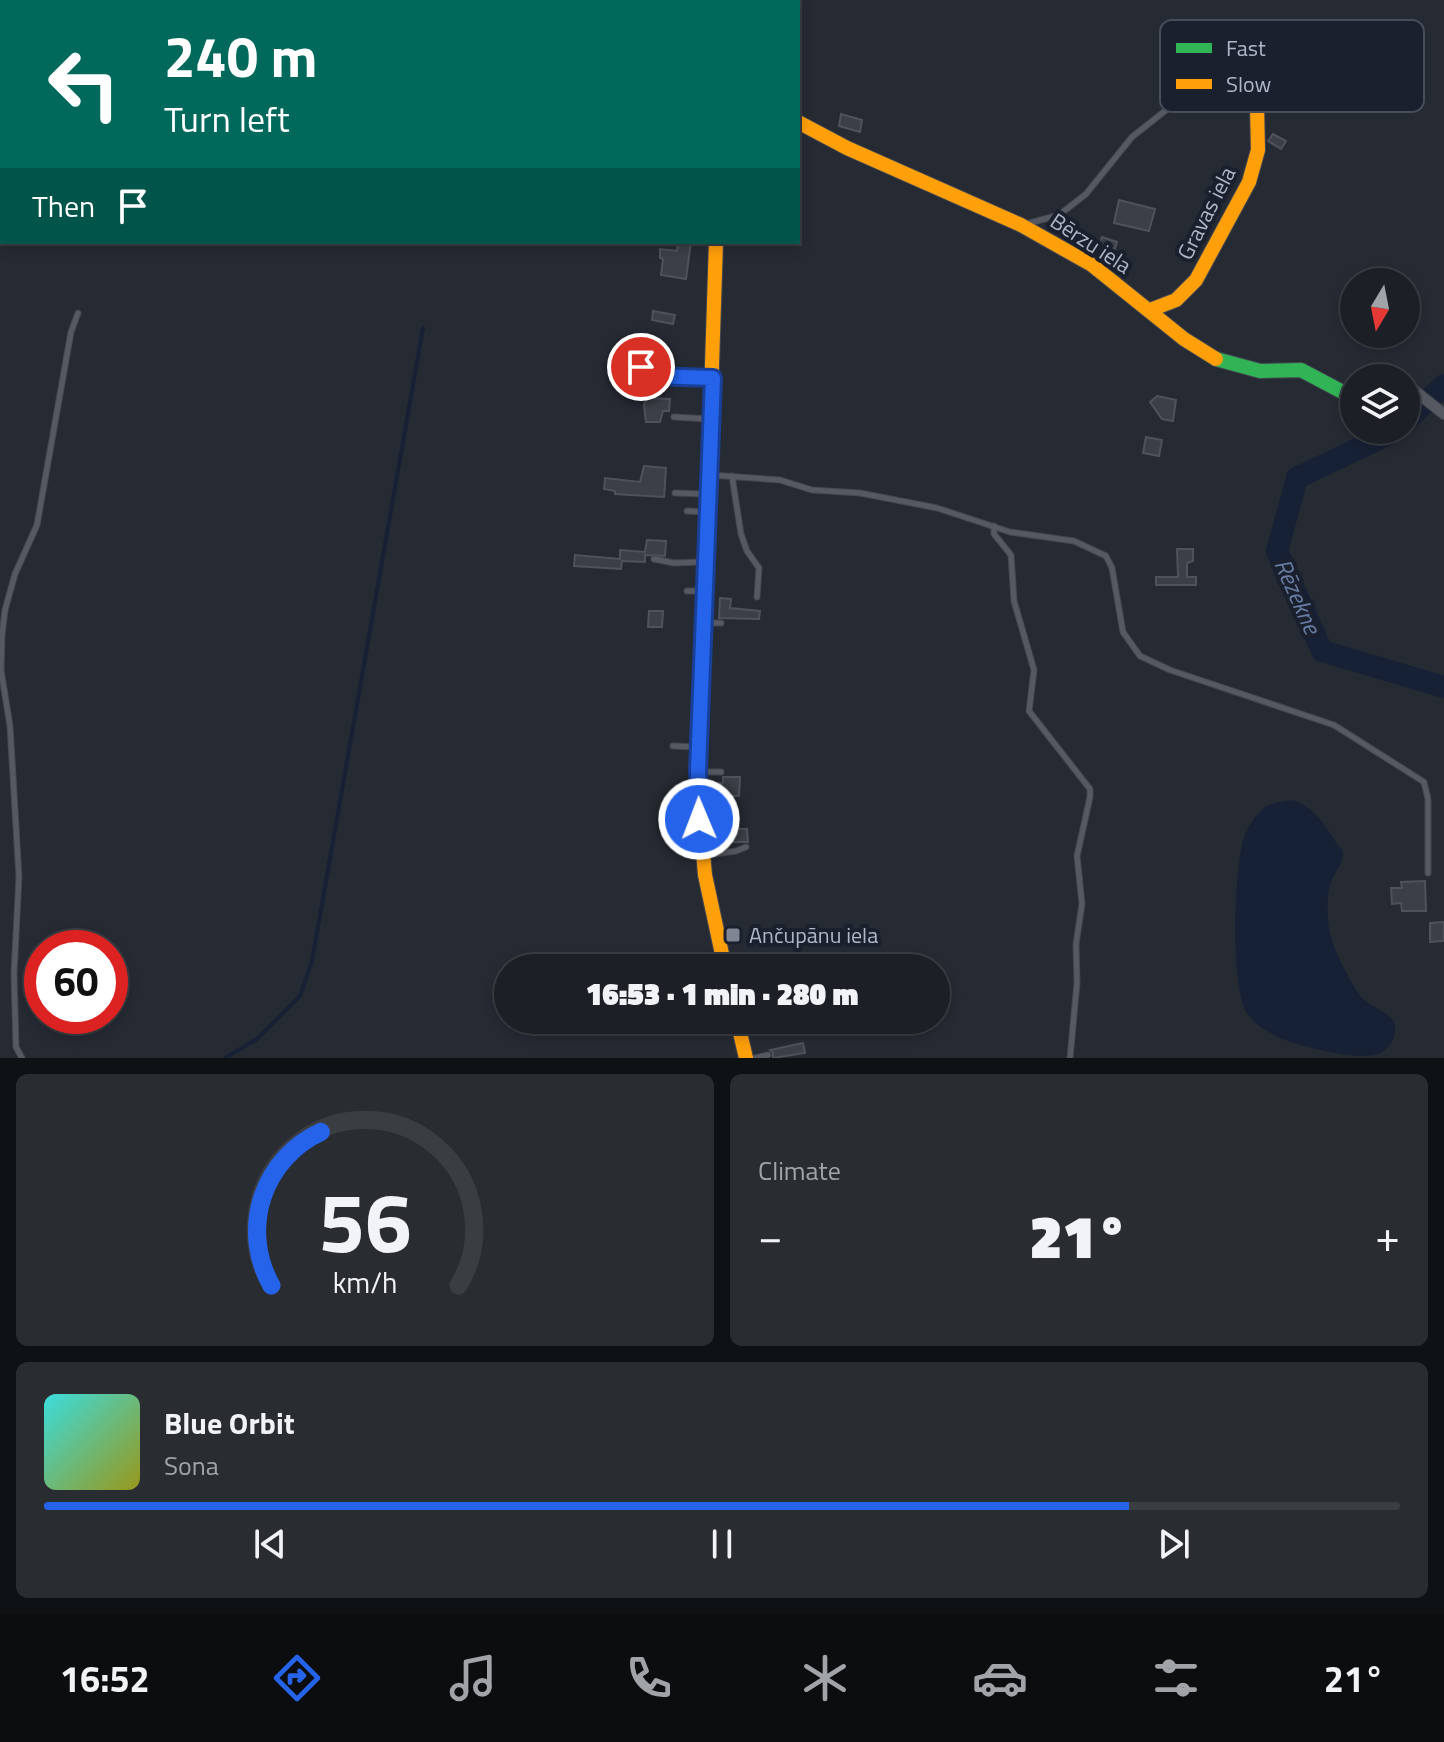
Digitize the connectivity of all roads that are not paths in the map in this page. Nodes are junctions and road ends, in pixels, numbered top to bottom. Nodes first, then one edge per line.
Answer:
1 (1164, 112) edge
2 (1257, 112) edge
3 (800, 123) edge
4 (1021, 225) junction
5 (716, 244) edge
6 (1150, 310) junction
7 (78, 313) dead end
8 (643, 337) dead end
9 (713, 378) junction
10 (1340, 391) edge
11 (1420, 395) edge
12 (1442, 412) edge
13 (674, 417) dead end
14 (711, 419) junction
15 (709, 474) junction
16 (732, 476) junction
17 (675, 493) dead end
18 (708, 495) junction
19 (687, 511) dead end
20 (707, 512) junction
21 (994, 526) junction
22 (654, 559) dead end
23 (706, 562) junction
24 (687, 591) dead end
25 (705, 591) junction
26 (757, 597) dead end
27 (704, 622) junction
28 (721, 623) dead end
29 (673, 746) dead end
30 (699, 747) junction
31 (698, 772) junction
32 (721, 772) dead end
33 (746, 847) dead end
34 (702, 855) junction
35 (1428, 873) dead end
36 (722, 954) edge
37 (740, 1034) edge
38 (768, 1055) dead end
39 (22, 1058) edge
40 (746, 1058) edge
41 (755, 1058) edge
42 (1070, 1058) edge

1 - 4 lane
2 - 6 street, Gravas iela
3 - 4 street, Bērzu iela
4 - 6 street, Bērzu iela
5 - 9 street
6 - 10 street, Bērzu iela
7 - 39 lane
8 - 9 lane
9 - 14 street
11 - 12 street
13 - 14 lane
14 - 15 street
15 - 16 lane
15 - 18 street
16 - 21 lane
16 - 26 lane
17 - 18 lane
18 - 20 street
19 - 20 lane
20 - 23 street
21 - 35 lane
21 - 42 lane
22 - 23 lane
23 - 25 street
24 - 25 lane
25 - 27 street
27 - 28 lane
27 - 30 street
29 - 30 lane
30 - 31 street
31 - 32 lane
31 - 34 street
33 - 34 lane
34 - 36 street
37 - 40 street
38 - 41 lane

